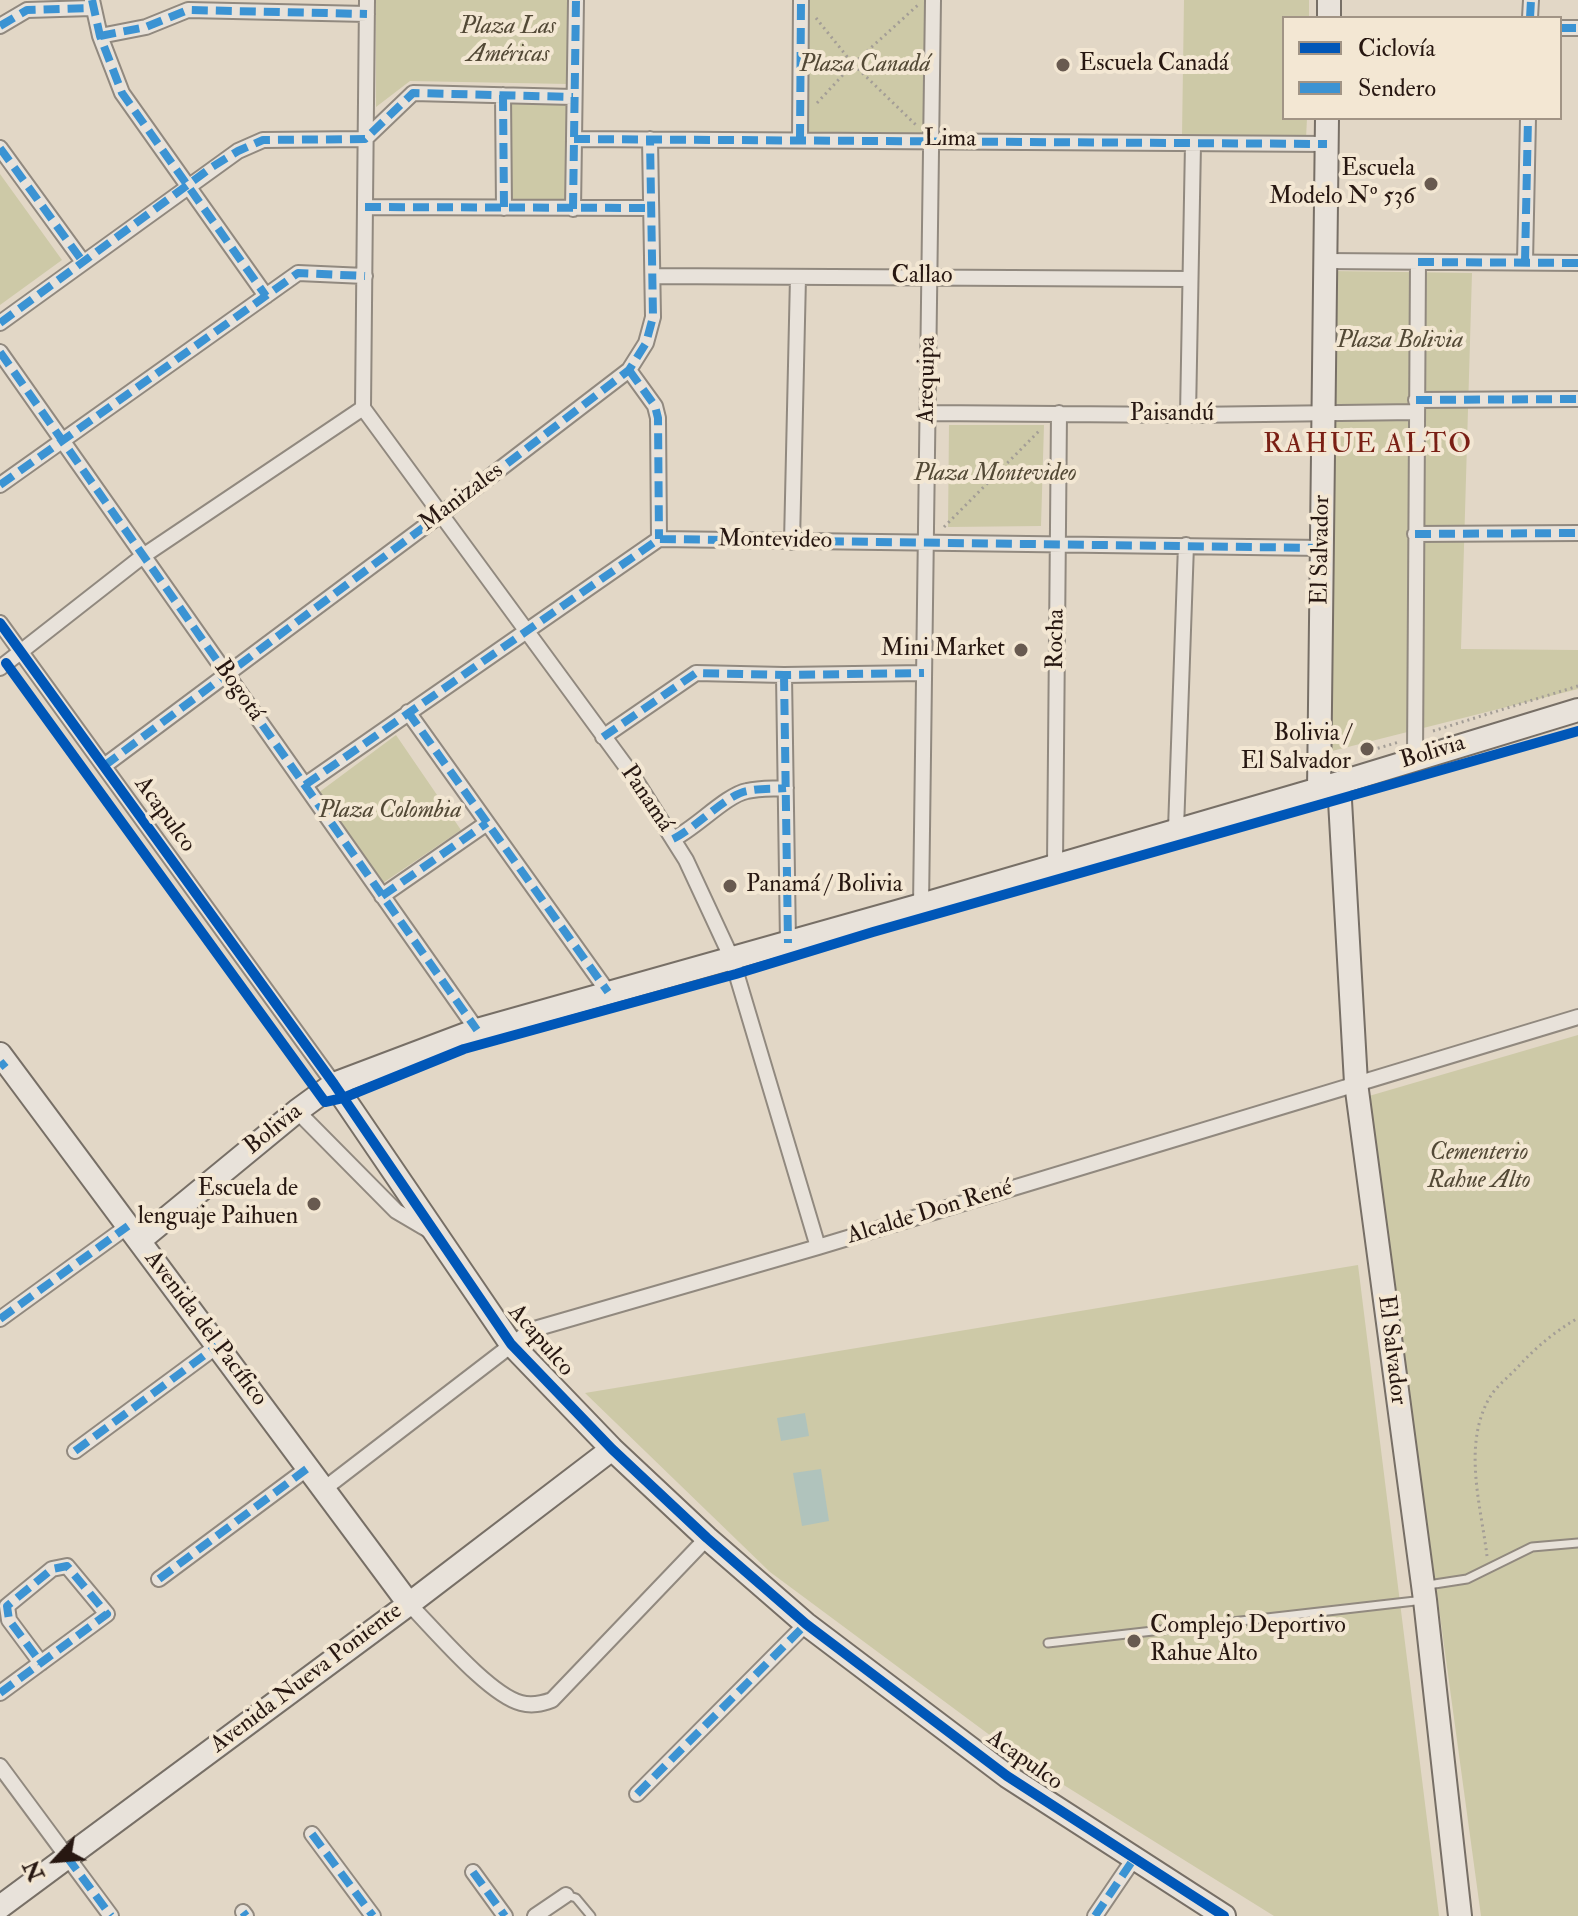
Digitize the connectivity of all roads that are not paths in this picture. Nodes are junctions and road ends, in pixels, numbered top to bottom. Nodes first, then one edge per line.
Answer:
1 (576, 0) edge
2 (933, 0) edge
3 (92, 4) edge
4 (806, 5) edge
5 (367, 7) edge
6 (0, 26) edge
7 (100, 36) junction
8 (503, 95) junction
9 (573, 97) junction
10 (1327, 120) edge
11 (1528, 120) edge
12 (365, 139) junction
13 (574, 139) junction
14 (650, 139) junction
15 (800, 140) junction
16 (931, 140) junction
17 (1193, 144) junction
18 (1327, 144) junction
19 (1, 151) edge
20 (189, 186) junction
21 (365, 207) junction
22 (504, 208) junction
23 (651, 208) junction
24 (573, 209) junction
25 (1326, 261) junction
26 (83, 262) junction
27 (1418, 262) junction
28 (1525, 262) junction
29 (1578, 263) edge
30 (365, 276) junction
31 (653, 276) junction
32 (798, 277) junction
33 (930, 277) junction
34 (1190, 279) junction
35 (266, 296) junction
36 (0, 323) edge
37 (0, 352) edge
38 (629, 370) junction
39 (1578, 399) edge
40 (1416, 406) junction
41 (363, 408) junction
42 (928, 413) junction
43 (1059, 413) junction
44 (1188, 415) junction
45 (1324, 415) junction
46 (63, 442) junction
47 (0, 485) edge
48 (440, 515) junction
49 (1578, 533) edge
50 (1415, 534) junction
51 (659, 539) junction
52 (792, 542) junction
53 (926, 542) junction
54 (1058, 543) junction
55 (1186, 545) junction
56 (1322, 548) junction
57 (143, 556) junction
58 (0, 623) edge
59 (526, 631) junction
60 (20, 650) junction
61 (0, 668) edge
62 (924, 673) junction
63 (227, 675) junction
64 (784, 675) junction
65 (1578, 710) edge
66 (408, 712) junction
67 (603, 737) junction
68 (1414, 748) junction
69 (104, 766) junction
70 (305, 785) junction
71 (1329, 786) junction
72 (786, 788) junction
73 (487, 823) junction
74 (1176, 829) junction
75 (673, 839) junction
76 (1055, 864) junction
77 (382, 896) junction
78 (921, 905) junction
79 (788, 943) junction
80 (732, 959) junction
81 (608, 992) junction
82 (1578, 1017) edge
83 (477, 1030) junction
84 (2, 1061) edge
85 (1356, 1083) junction
86 (334, 1084) junction
87 (297, 1111) junction
88 (134, 1233) junction
89 (434, 1234) junction
90 (818, 1247) junction
91 (0, 1319) edge
92 (511, 1344) junction
93 (217, 1346) junction
94 (612, 1449) junction
95 (75, 1451) dead end
96 (308, 1468) junction
97 (324, 1489) junction
98 (707, 1538) junction
99 (1578, 1543) edge
100 (159, 1579) dead end
101 (1424, 1593) junction
102 (409, 1604) junction
103 (806, 1624) junction
104 (1048, 1643) dead end
105 (41, 1663) junction
106 (0, 1693) edge
107 (0, 1766) edge
108 (637, 1794) dead end
109 (312, 1834) dead end
110 (67, 1857) junction
111 (1133, 1860) junction
112 (473, 1872) dead end
113 (566, 1895) joint
114 (0, 1907) edge
115 (111, 1916) edge
116 (373, 1916) edge
117 (505, 1916) edge
118 (535, 1916) edge
119 (591, 1916) edge
120 (1095, 1916) edge
121 (1224, 1916) edge
122 (1460, 1916) edge

1 - 9 street
2 - 16 street, Arequipa
3 - 6 street
3 - 7 street
4 - 15 street
5 - 7 street
5 - 12 street
7 - 20 street
8 - 9 street
8 - 12 street
8 - 22 street
9 - 13 street
10 - 18 street, El Salvador
11 - 28 street
12 - 20 street
12 - 21 street
13 - 14 street, Lima
13 - 24 street
14 - 15 street, Lima
14 - 23 street, Manizales
15 - 16 street, Lima
16 - 17 street, Lima
16 - 33 street, Arequipa
17 - 18 street, Lima
17 - 34 street
18 - 25 street, El Salvador
19 - 26 street
20 - 26 street
20 - 35 street
21 - 22 street
21 - 30 street
22 - 24 street
23 - 24 street
23 - 31 street, Manizales
25 - 27 street
25 - 45 street, El Salvador
26 - 36 street
27 - 28 street
27 - 40 street
28 - 29 street
30 - 35 street
30 - 41 street
31 - 32 street, Callao
31 - 38 street, Manizales
32 - 33 street, Callao
32 - 52 street
33 - 34 street, Callao
33 - 42 street, Arequipa
34 - 44 street
35 - 46 street
37 - 46 street, Bogotá
38 - 48 street, Manizales
38 - 51 street
39 - 40 street, Paisandú
40 - 45 street, Paisandú
40 - 50 street
41 - 48 street, Panamá
41 - 57 street
42 - 43 street, Paisandú
42 - 53 street, Arequipa
43 - 44 street, Paisandú
43 - 54 street, Rocha
44 - 45 street, Paisandú
45 - 56 street, El Salvador
46 - 47 street
46 - 57 street, Bogotá
48 - 59 street, Panamá
48 - 63 street, Manizales
49 - 50 street
50 - 68 street
51 - 52 street, Montevideo
51 - 59 street
52 - 53 street, Montevideo
53 - 54 street, Montevideo
53 - 62 street, Arequipa
54 - 55 street, Montevideo
54 - 76 street, Rocha
55 - 56 street, Montevideo
55 - 74 street
56 - 71 street, El Salvador
57 - 60 street
57 - 63 street, Bogotá
58 - 60 street, Acapulco
59 - 66 street
59 - 67 street, Panamá
60 - 61 street
60 - 69 street, Acapulco
62 - 64 street
62 - 78 street, Arequipa
63 - 69 street, Manizales
63 - 70 street, Bogotá
64 - 67 street
64 - 72 street
65 - 68 street, Bolivia
66 - 70 street
66 - 73 street
67 - 75 street, Panamá
68 - 71 street, Bolivia
69 - 86 street, Acapulco
70 - 77 street, Bogotá
71 - 74 street, Bolivia
71 - 85 street, El Salvador
72 - 75 street
72 - 79 street
73 - 77 street
73 - 81 street
74 - 76 street, Bolivia
75 - 80 street, Panamá
76 - 78 street, Bolivia
77 - 83 street, Bogotá
78 - 79 street, Bolivia
79 - 80 street, Bolivia
80 - 81 street, Bolivia
80 - 90 street, Panamá
81 - 83 street, Bolivia
82 - 85 street, Alcalde Don René
83 - 86 street, Bolivia
84 - 88 street, Avenida del Pacífico
85 - 90 street, Alcalde Don René
85 - 101 street, El Salvador
86 - 87 street, Bolivia
86 - 89 street, Acapulco
87 - 88 street, Bolivia
87 - 89 street, Acapulco
88 - 91 street
88 - 93 street, Avenida del Pacífico
89 - 92 street, Acapulco
90 - 92 street, Alcalde Don René
92 - 94 street, Acapulco
92 - 97 street, Alcalde Don René
93 - 95 street
93 - 96 street, Avenida del Pacífico
94 - 98 street, Acapulco
94 - 102 street, Avenida Nueva Poniente
96 - 97 street, Avenida del Pacífico
96 - 100 street
97 - 102 street, Avenida del Pacífico
98 - 102 street
98 - 103 street, Acapulco
99 - 101 lane
101 - 104 lane
101 - 122 street, El Salvador
102 - 110 street, Avenida Nueva Poniente
103 - 108 street
103 - 111 street, Acapulco
105 - 105 street
105 - 106 street
107 - 110 street
109 - 116 street
110 - 114 street, Avenida Nueva Poniente
110 - 115 street
111 - 120 street
111 - 121 street, Acapulco
112 - 117 street
113 - 118 street
113 - 119 lane

